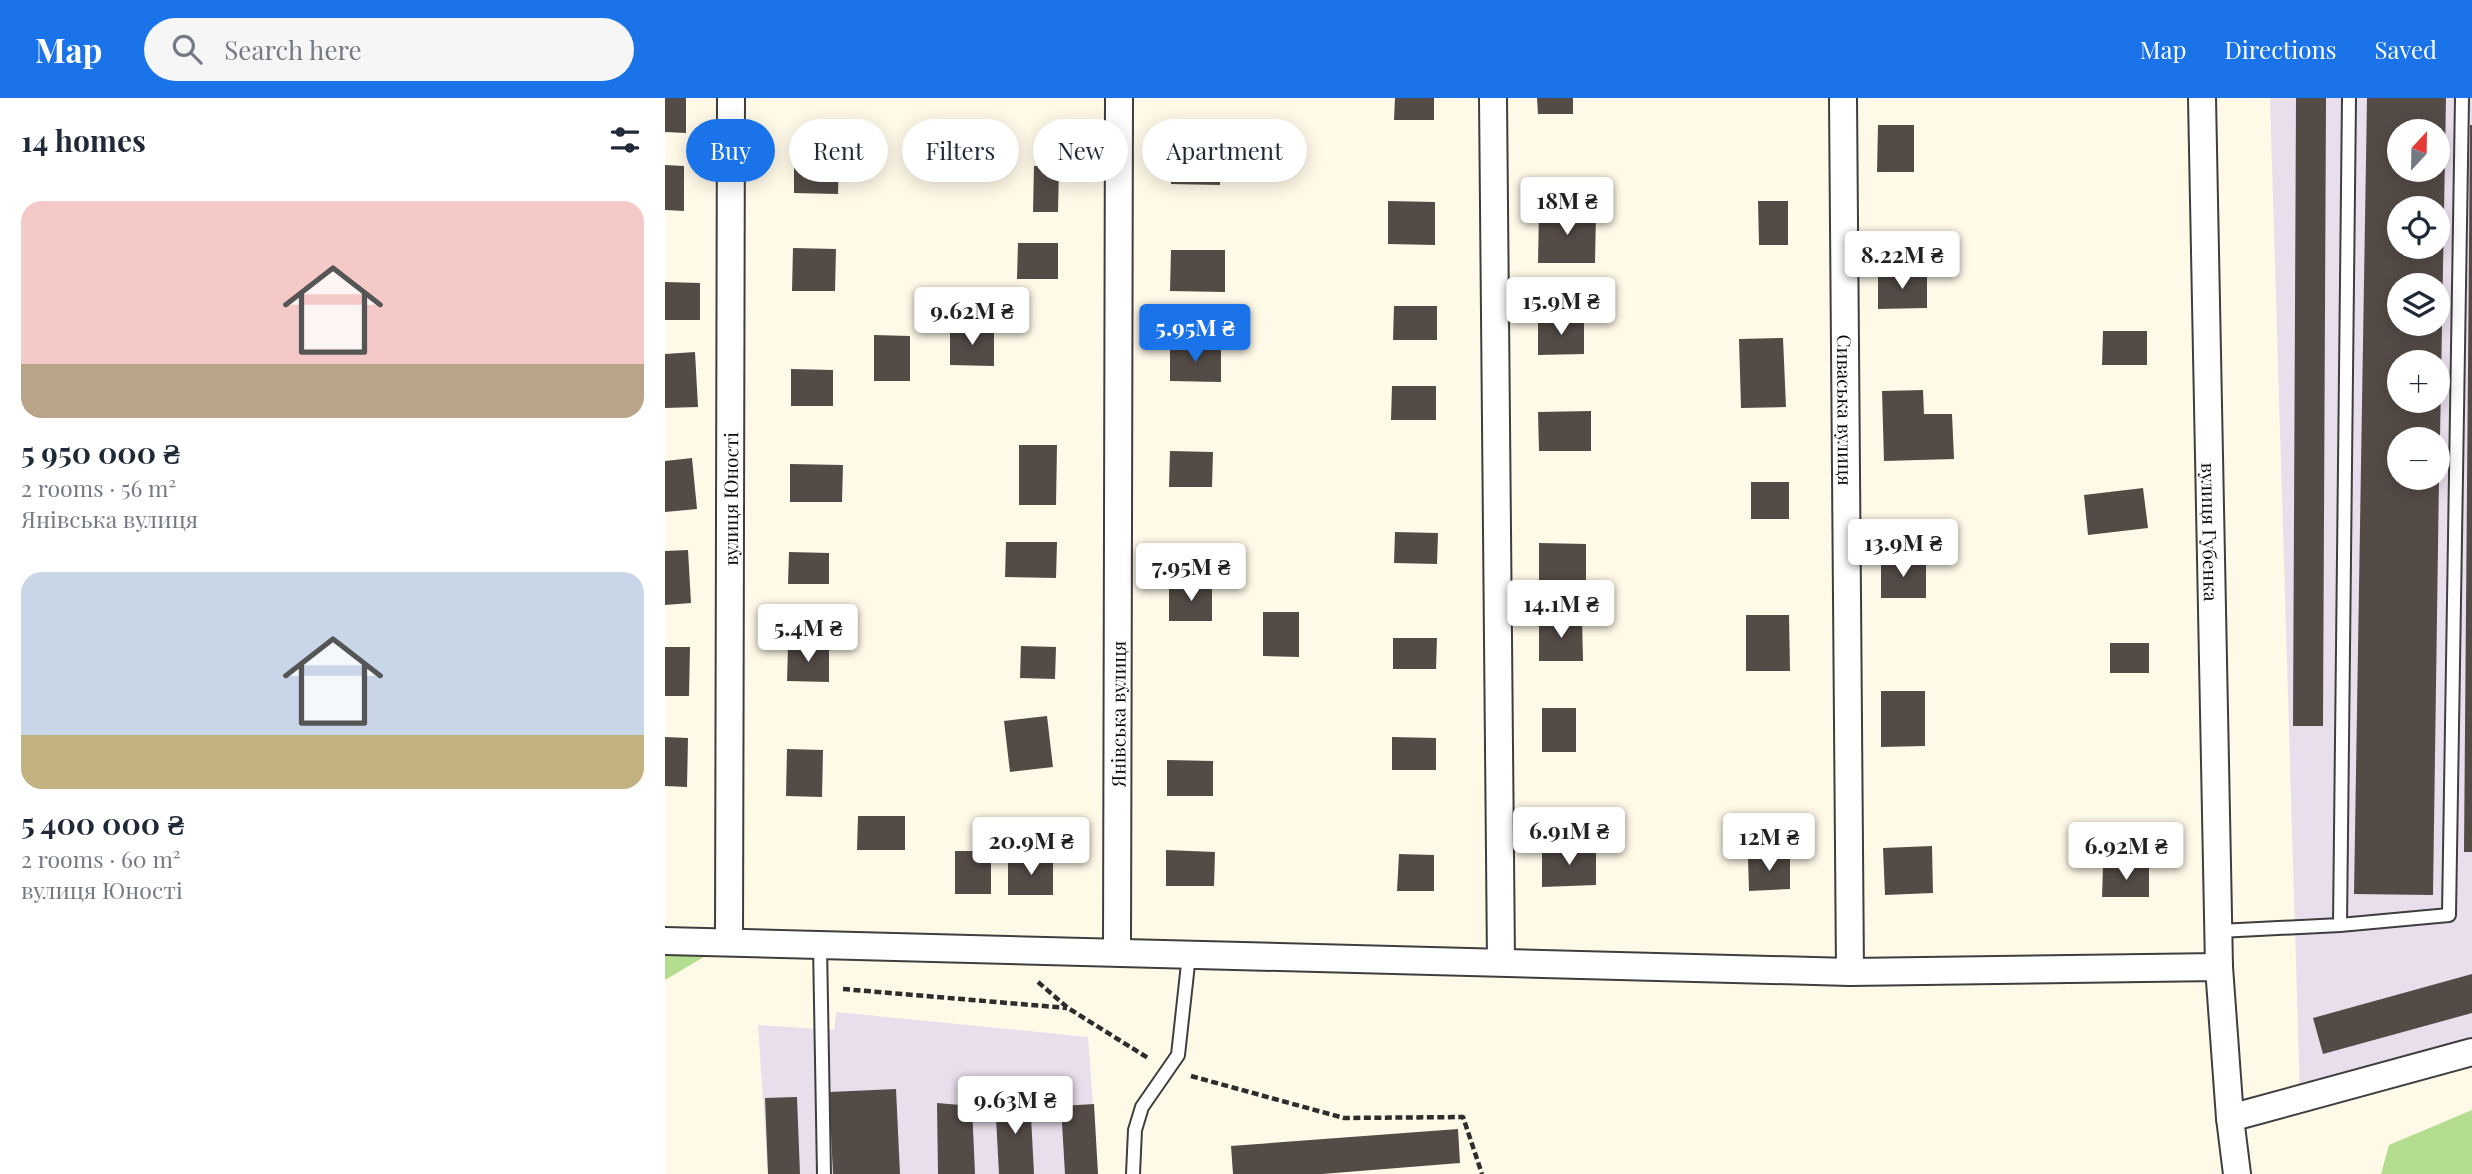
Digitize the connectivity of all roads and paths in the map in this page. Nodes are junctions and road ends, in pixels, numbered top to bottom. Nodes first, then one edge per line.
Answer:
1 (731, 98) edge
2 (1119, 98) edge
3 (1493, 98) edge
4 (1843, 98) edge
5 (2202, 98) edge
6 (2349, 98) edge
7 (2462, 98) edge
8 (2340, 925) junction
9 (2219, 931) junction
10 (665, 941) edge
11 (729, 942) junction
12 (820, 945) junction
13 (999, 950) junction
14 (1117, 952) junction
15 (1189, 955) junction
16 (1501, 962) junction
17 (2220, 968) junction
18 (1850, 972) junction
19 (821, 987) junction
20 (1068, 1008) junction
21 (2472, 1052) edge
22 (1168, 1070) junction
23 (2230, 1118) junction
24 (824, 1174) edge
25 (1133, 1174) edge
26 (1482, 1174) edge
27 (2237, 1174) edge

1 - 11 street, вулиця Юності
2 - 14 street, Янівська вулиця
3 - 16 street
4 - 18 street, Сиваська вулиця
5 - 9 street, вулиця Губенка
6 - 8 lane
7 - 8 lane
8 - 9 lane
9 - 17 street, вулиця Губенка
10 - 11 street
11 - 12 street
12 - 13 street
12 - 19 lane
13 - 14 street
13 - 20 path
14 - 15 street
15 - 16 street
15 - 22 lane
16 - 18 street
17 - 18 street
17 - 23 street, вулиця Губенка
19 - 20 path
19 - 24 lane
20 - 22 path
21 - 23 street
22 - 25 lane
22 - 26 path
23 - 27 street, вулиця Губенка

